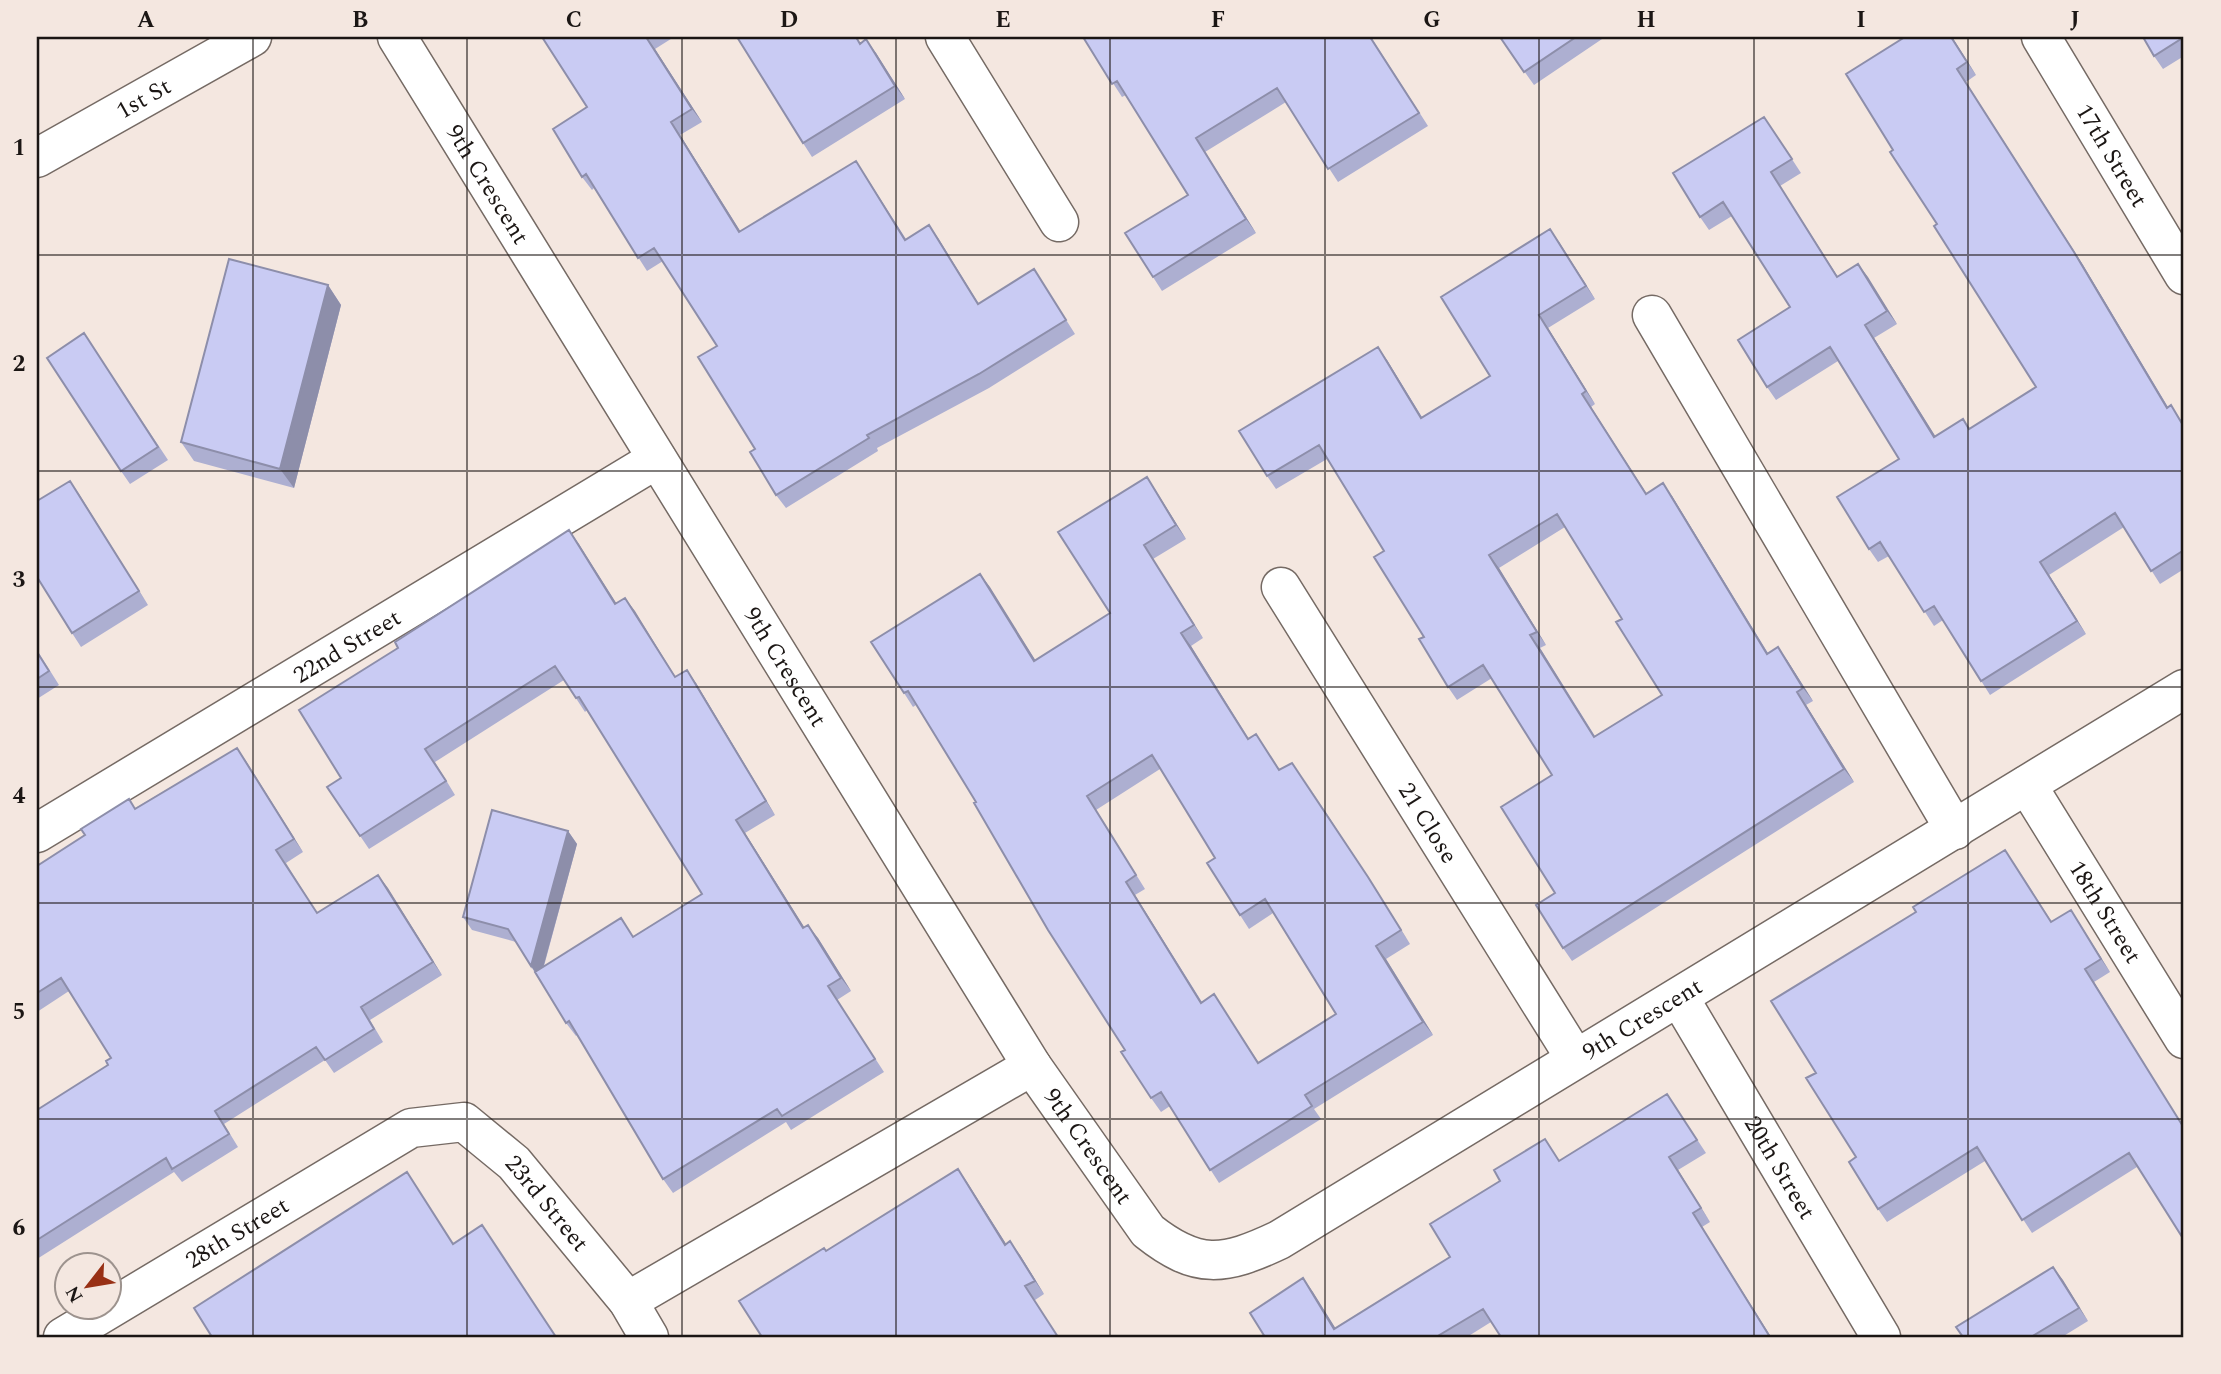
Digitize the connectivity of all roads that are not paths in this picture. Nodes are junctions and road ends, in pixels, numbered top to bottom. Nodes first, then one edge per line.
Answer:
1 (252, 37) edge
2 (397, 37) edge
3 (945, 37) edge
4 (2040, 37) edge
5 (37, 158) edge
6 (1059, 222) dead end
7 (2184, 275) edge
8 (1652, 315) dead end
9 (657, 460) junction
10 (1281, 587) dead end
11 (2184, 689) edge
12 (2027, 785) junction
13 (1955, 830) junction
14 (37, 833) edge
15 (1680, 999) junction
16 (2184, 1039) edge
17 (1576, 1058) junction
18 (1032, 1066) junction
19 (411, 1128) joint
20 (628, 1301) junction
21 (77, 1333) edge
22 (649, 1337) edge
23 (1881, 1337) edge

1 - 5 street, 1st St
2 - 9 street, 9th Crescent
3 - 6 street
4 - 7 street, 17th Street
8 - 13 street
9 - 14 street, 22nd Street
9 - 18 street, 9th Crescent
10 - 17 street, 21 Close
11 - 12 street, 9th Crescent
12 - 13 street, 9th Crescent
12 - 16 street, 18th Street
13 - 15 street, 9th Crescent
15 - 17 street, 9th Crescent
15 - 23 street, 20th Street
17 - 18 street, 9th Crescent
18 - 20 street
19 - 20 street, 23rd Street
19 - 21 street, 28th Street
20 - 22 street, 23rd Street

